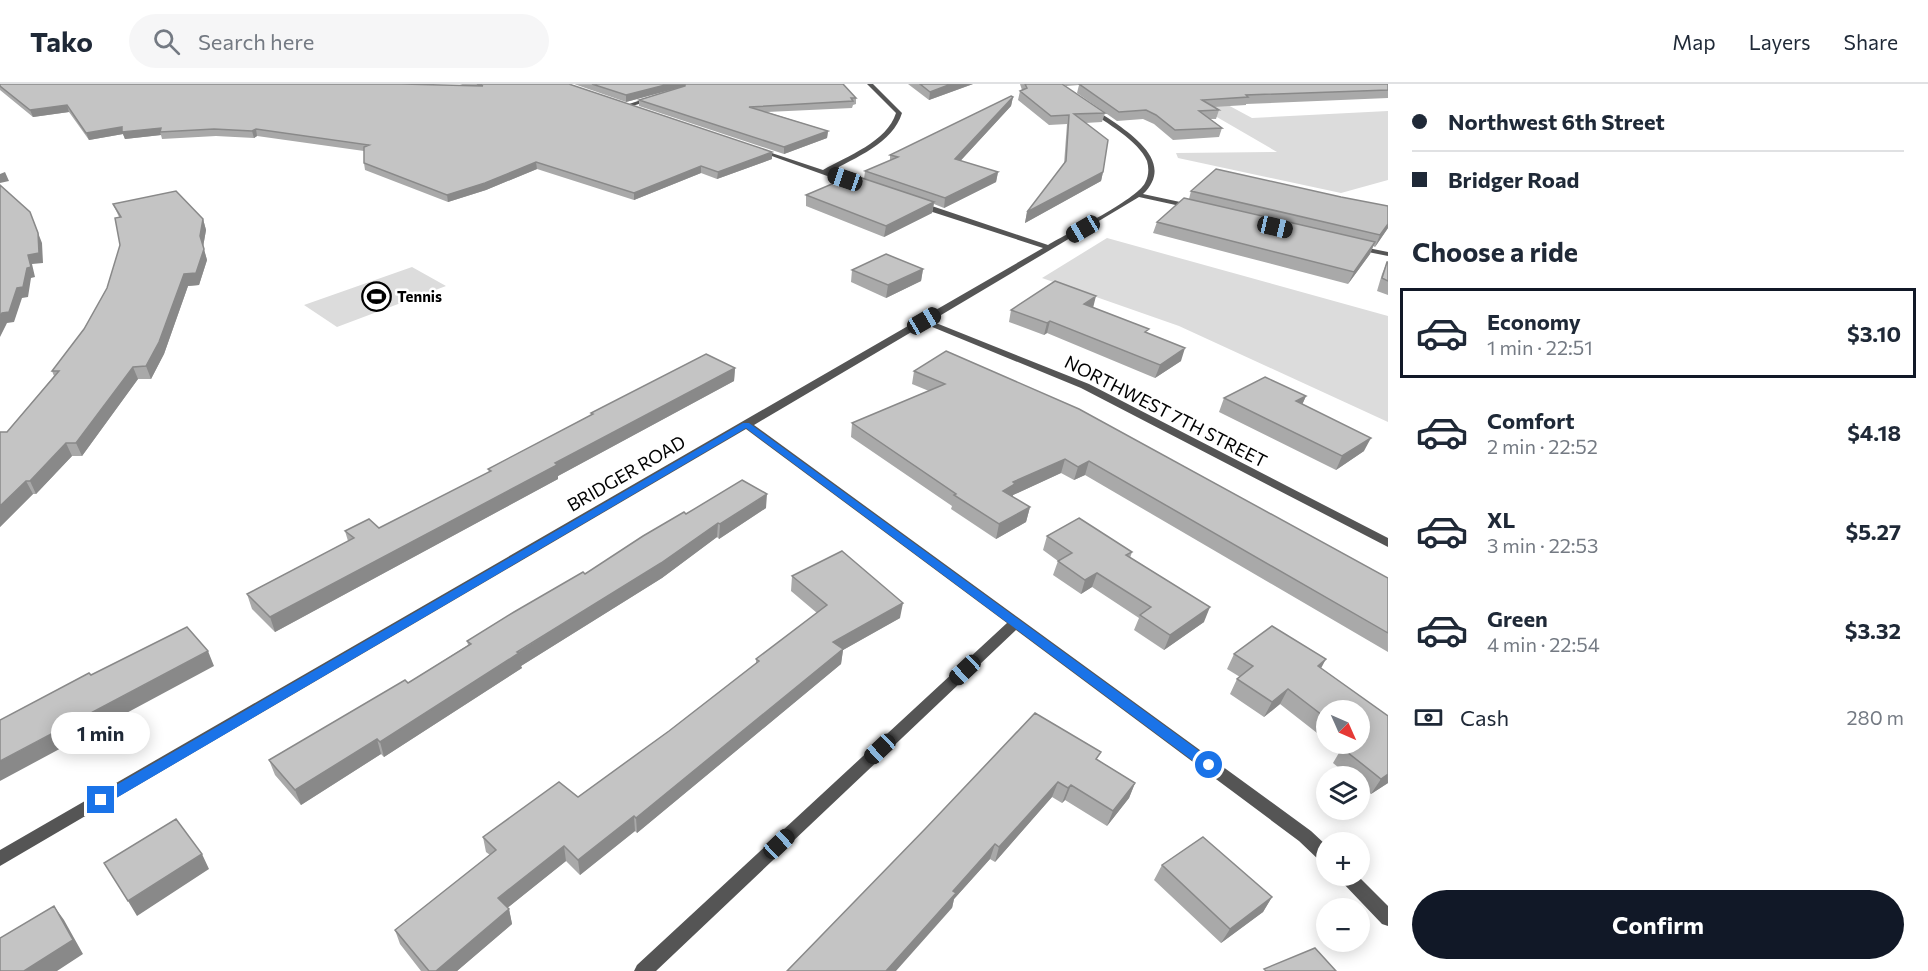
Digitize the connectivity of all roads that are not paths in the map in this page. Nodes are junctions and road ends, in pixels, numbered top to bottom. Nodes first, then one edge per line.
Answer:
1 (870, 84) edge
2 (660, 96) edge
3 (615, 102) edge
4 (1083, 104) edge
5 (626, 106) junction
6 (638, 110) edge
7 (747, 147) edge
8 (824, 172) junction
9 (867, 187) edge
10 (1139, 195) junction
11 (910, 201) edge
12 (1195, 208) edge
13 (1343, 244) edge
14 (1050, 248) junction
15 (1388, 255) edge
16 (924, 321) junction
17 (746, 424) junction
18 (1388, 543) edge
19 (1016, 623) junction
20 (1316, 846) edge
21 (0, 859) edge
22 (1357, 886) edge
23 (1388, 918) edge
24 (643, 971) edge

1 - 8 street
2 - 5 street
3 - 5 street
4 - 10 street
5 - 6 street
7 - 8 street
8 - 9 street
10 - 12 street
10 - 14 street, BRIDGER ROAD
11 - 14 street
13 - 15 street
14 - 16 street, BRIDGER ROAD
16 - 17 street, BRIDGER ROAD
16 - 18 street, NORTHWEST 7TH STREET
17 - 19 street
17 - 21 street, BRIDGER ROAD
19 - 20 street
19 - 24 street
22 - 23 street

